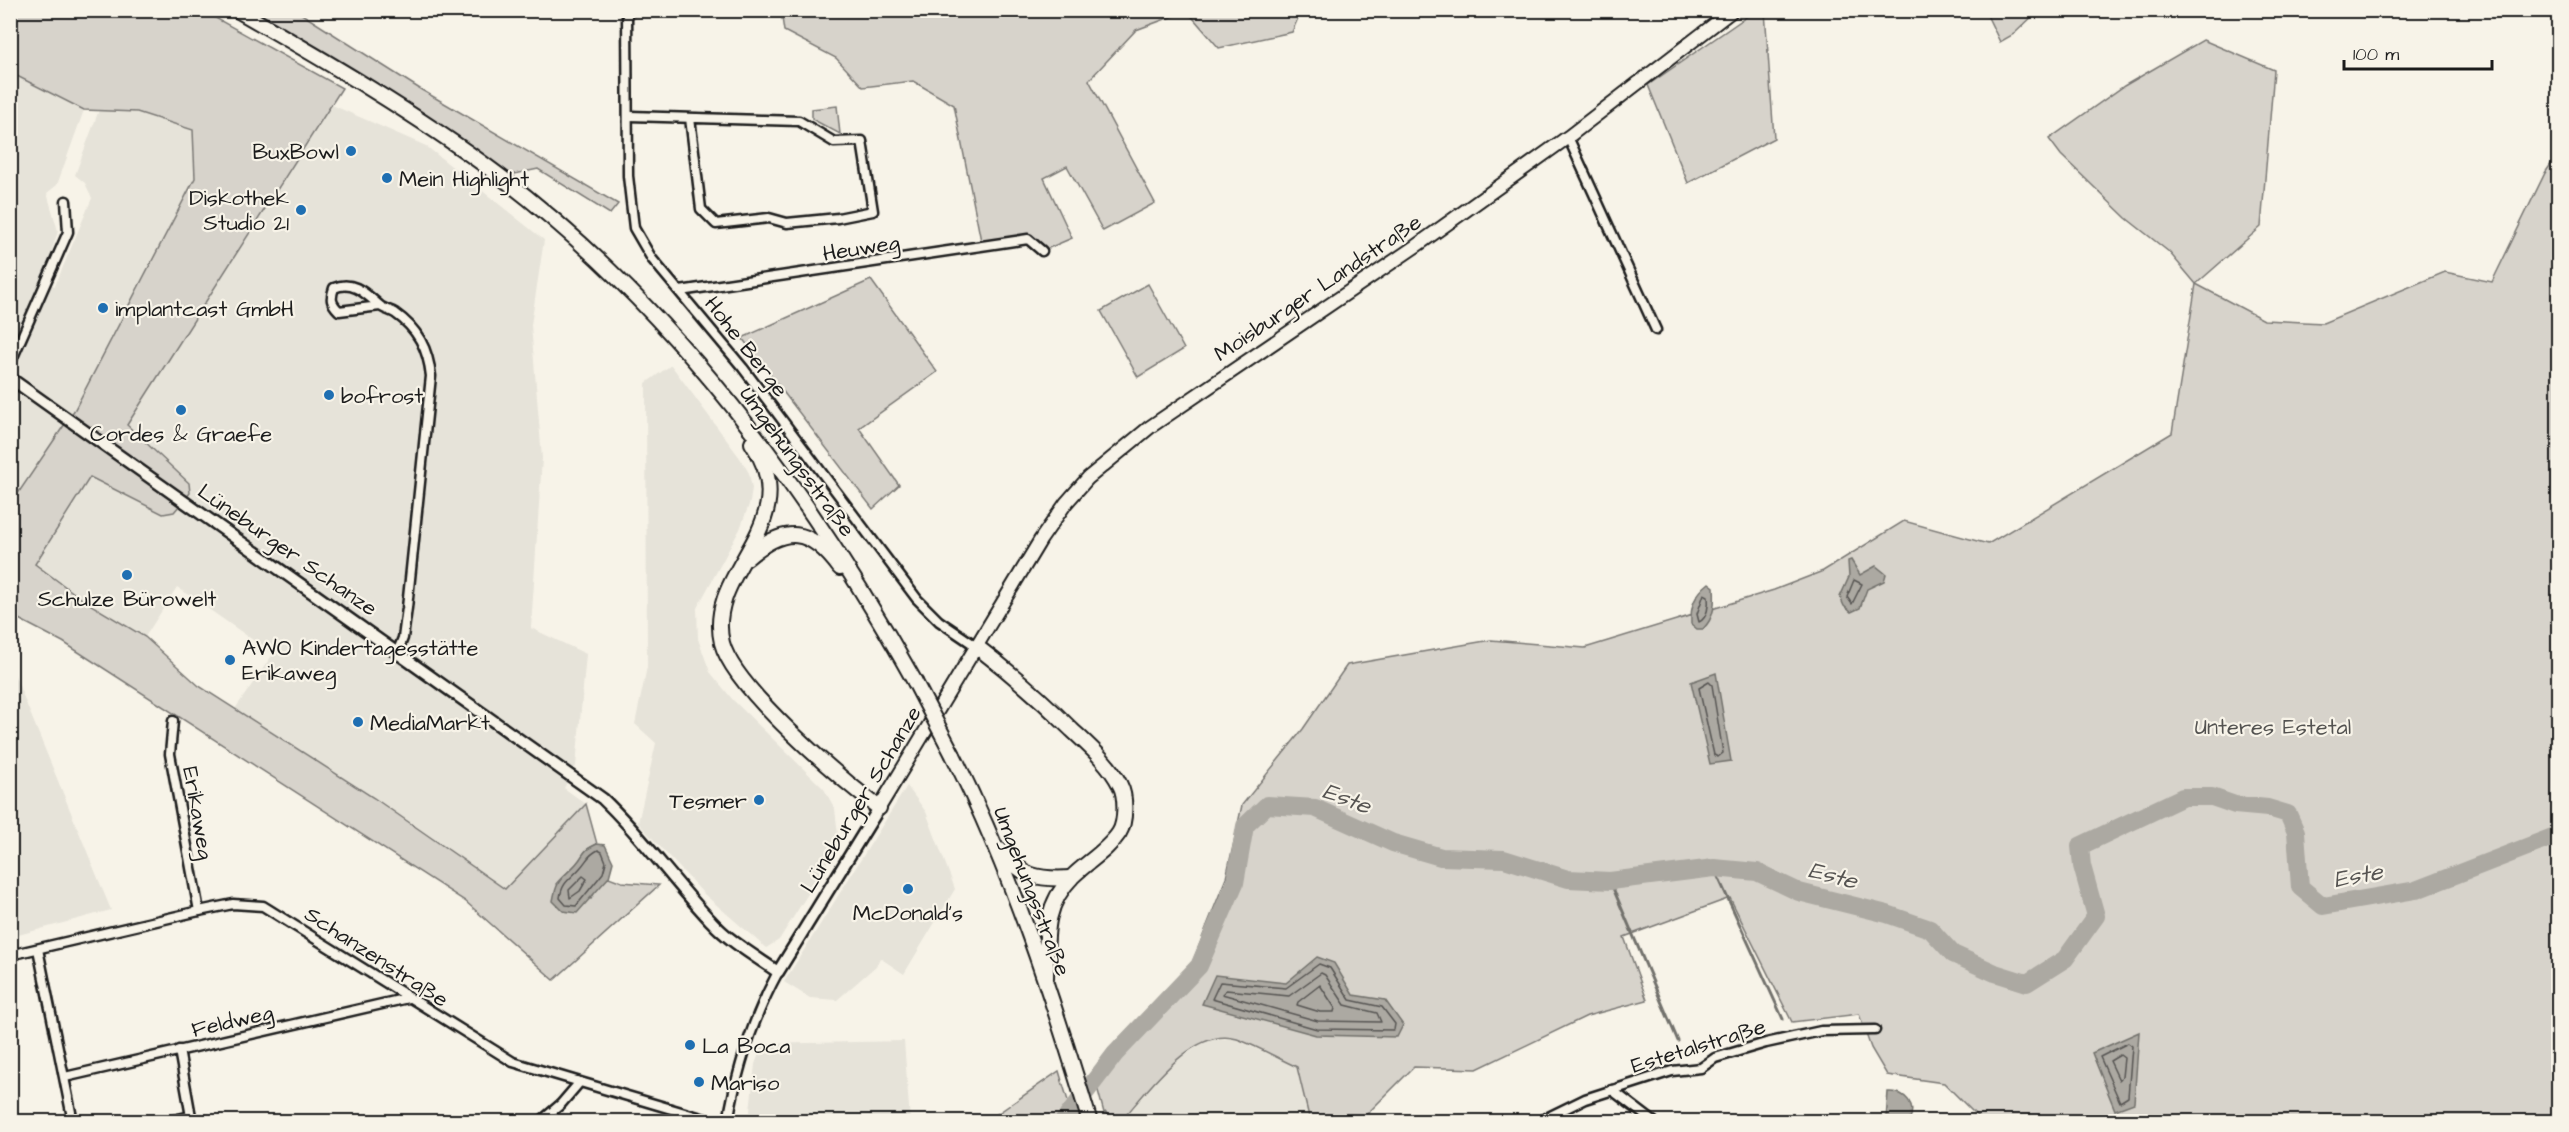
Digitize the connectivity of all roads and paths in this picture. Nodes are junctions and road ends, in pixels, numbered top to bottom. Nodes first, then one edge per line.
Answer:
1 (237, 10) edge
2 (627, 10) edge
3 (1733, 10) edge
4 (630, 116) junction
5 (690, 118) junction
6 (1568, 137) junction
7 (66, 201) dead end
8 (1042, 250) dead end
9 (680, 291) junction
10 (380, 306) junction
11 (1656, 330) dead end
12 (692, 357) junction
13 (10, 364) edge
14 (10, 378) edge
15 (746, 560) junction
16 (887, 632) junction
17 (976, 646) junction
18 (397, 652) junction
19 (173, 721) dead end
20 (879, 808) junction
21 (993, 841) junction
22 (1071, 878) junction
23 (199, 911) junction
24 (38, 949) junction
25 (10, 955) edge
26 (777, 972) junction
27 (1046, 978) junction
28 (408, 998) junction
29 (1875, 1030) dead end
30 (179, 1050) junction
31 (65, 1077) junction
32 (579, 1083) junction
33 (1612, 1090) junction
34 (191, 1119) edge
35 (73, 1122) edge
36 (165, 1122) edge
37 (540, 1122) edge
38 (715, 1122) edge
39 (728, 1122) edge
40 (1090, 1122) edge
41 (1539, 1122) edge
42 (1654, 1122) edge

1 - 12 main road, Umgehungsstraße
2 - 4 street, Hohe Berge
3 - 6 main road, Moisburger Landstraße
4 - 5 street
4 - 9 street, Hohe Berge
5 - 5 street
6 - 11 street
6 - 17 main road, Moisburger Landstraße
7 - 13 street
8 - 9 street, Heuweg
9 - 17 street, Hohe Berge
10 - 10 street
10 - 18 street
12 - 15 main road
12 - 16 main road, Umgehungsstraße
14 - 18 street, Lüneburger Schanze
15 - 16 main road
15 - 20 main road
16 - 21 main road, Umgehungsstraße, bridge
17 - 20 main road, Lüneburger Schanze
17 - 22 main road
18 - 26 street, Lüneburger Schanze
19 - 23 street, Erikaweg
20 - 26 street, Lüneburger Schanze
21 - 22 main road
21 - 27 main road, Umgehungsstraße
22 - 27 main road
23 - 24 street, Schanzenstraße
23 - 28 street, Schanzenstraße
24 - 25 street, Schanzenstraße
24 - 31 street
26 - 39 street, Lüneburger Schanze
27 - 40 main road, Umgehungsstraße
28 - 30 street, Feldweg
28 - 32 street, Schanzenstraße
29 - 33 street, Estetalstraße
30 - 31 street, Feldweg
30 - 34 street
31 - 35 street
32 - 37 street
32 - 38 street, Schanzenstraße
33 - 41 street, Estetalstraße
33 - 42 street
34 - 36 street

